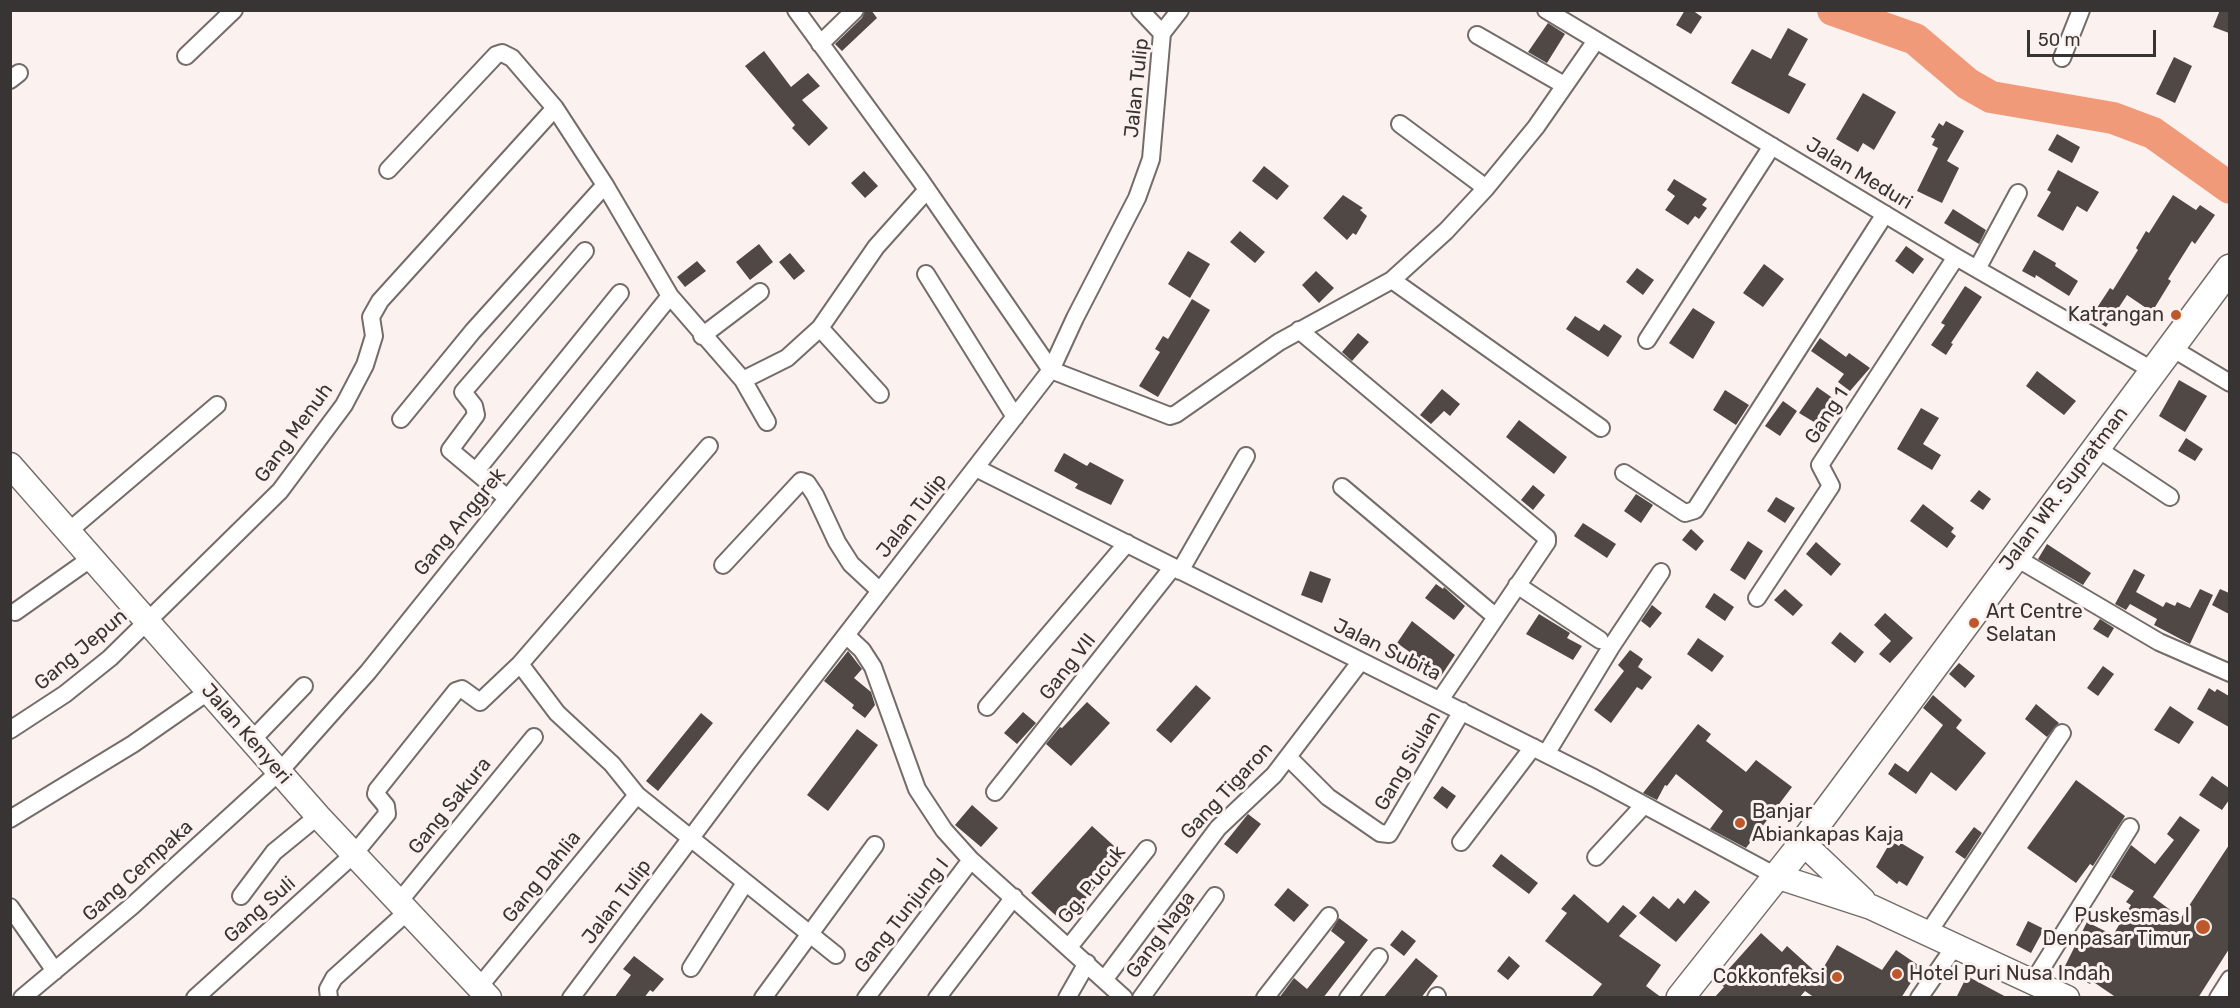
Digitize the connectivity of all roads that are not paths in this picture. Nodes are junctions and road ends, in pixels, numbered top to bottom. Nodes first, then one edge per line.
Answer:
1 (234, 10) edge
2 (796, 10) edge
3 (855, 10) edge
4 (1140, 10) edge
5 (1180, 10) edge
6 (1546, 10) edge
7 (2081, 10) edge
8 (1162, 33) junction
9 (1477, 35) dead end
10 (1595, 42) junction
11 (820, 44) junction
12 (186, 56) dead end
13 (2062, 58) dead end
14 (1564, 85) junction
15 (555, 108) junction
16 (1400, 124) dead end
17 (1772, 146) junction
18 (388, 170) dead end
19 (605, 185) junction
20 (1486, 188) junction
21 (927, 190) junction
22 (2018, 193) dead end
23 (1885, 214) junction
24 (585, 251) dead end
25 (1956, 257) junction
26 (1977, 269) junction
27 (2229, 270) edge
28 (926, 274) dead end
29 (1392, 280) junction
30 (760, 292) dead end
31 (620, 293) dead end
32 (670, 296) junction
33 (820, 328) junction
34 (1299, 330) junction
35 (702, 336) junction
36 (1647, 340) dead end
37 (2170, 347) junction
38 (1052, 370) junction
39 (2152, 370) junction
40 (742, 380) junction
41 (2229, 383) edge
42 (880, 394) dead end
43 (217, 405) dead end
44 (1015, 417) junction
45 (401, 419) dead end
46 (767, 422) dead end
47 (1600, 428) dead end
48 (709, 446) dead end
49 (2095, 447) junction
50 (1246, 456) dead end
51 (10, 465) edge
52 (976, 468) junction
53 (476, 471) junction
54 (1624, 473) dead end
55 (1342, 487) dead end
56 (506, 497) junction
57 (2170, 497) dead end
58 (70, 530) junction
59 (1127, 543) junction
60 (93, 556) junction
61 (2013, 556) junction
62 (723, 565) dead end
63 (1176, 569) junction
64 (1661, 572) dead end
65 (1517, 585) junction
66 (880, 591) junction
67 (1757, 598) dead end
68 (15, 612) dead end
69 (1496, 617) junction
70 (147, 621) junction
71 (846, 635) junction
72 (1600, 640) dead end
73 (1361, 661) junction
74 (520, 664) junction
75 (2229, 674) edge
76 (304, 686) dead end
77 (209, 691) junction
78 (1440, 700) junction
79 (987, 707) dead end
80 (1462, 711) junction
81 (10, 730) edge
82 (2062, 733) dead end
83 (534, 737) dead end
84 (251, 741) junction
85 (1539, 751) junction
86 (1288, 757) junction
87 (280, 771) junction
88 (995, 792) dead end
89 (637, 795) junction
90 (1644, 805) junction
91 (318, 816) junction
92 (10, 819) edge
93 (2130, 827) dead end
94 (691, 840) junction
95 (1461, 842) dead end
96 (1803, 843) junction
97 (875, 845) dead end
98 (1147, 849) dead end
99 (354, 854) junction
100 (1596, 857) dead end
101 (971, 860) junction
102 (1776, 876) junction
103 (745, 883) junction
104 (241, 896) dead end
105 (1215, 896) dead end
106 (1014, 897) junction
107 (10, 907) edge
108 (403, 907) junction
109 (1871, 908) junction
110 (1329, 916) dead end
111 (1928, 933) junction
112 (810, 934) junction
113 (1955, 946) junction
114 (1069, 947) junction
115 (836, 955) dead end
116 (1379, 957) dead end
117 (1087, 963) junction
118 (692, 968) dead end
119 (55, 970) junction
120 (2229, 979) edge
121 (1104, 980) junction
122 (2033, 982) junction
123 (484, 992) edge
124 (2058, 996) edge
125 (22, 998) edge
126 (195, 998) edge
127 (329, 998) edge
128 (571, 998) edge
129 (762, 998) edge
130 (866, 998) edge
131 (937, 998) edge
132 (1067, 998) edge
133 (1124, 998) edge
134 (1141, 998) edge
135 (1265, 998) edge
136 (1348, 998) edge
137 (1680, 998) edge
138 (1919, 998) edge
139 (2218, 998) edge

1 - 12 street
2 - 11 street
3 - 11 street
4 - 8 street
5 - 8 street, Jalan Tulip
6 - 10 street, Jalan Meduri
7 - 13 street
8 - 38 street, Jalan Tulip
9 - 14 street
10 - 14 street
10 - 17 street, Jalan Meduri
11 - 21 street
14 - 20 street
15 - 18 street
15 - 19 street
15 - 70 street, Gang Menuh
16 - 20 street
17 - 23 street, Jalan Meduri
17 - 36 street
19 - 32 street
19 - 45 street
20 - 29 street
21 - 33 street
21 - 38 street
22 - 26 street
23 - 25 street, Jalan Meduri
23 - 54 street
24 - 53 street
25 - 26 street, Jalan Meduri
25 - 67 street, Gang 1
26 - 39 street, Jalan Meduri
27 - 37 main road, Jalan WR. Supratman
28 - 44 street
29 - 34 street
29 - 47 street
30 - 35 street
31 - 53 street
32 - 35 street
32 - 56 street, Gang Anggrek
33 - 40 street
33 - 42 street
34 - 38 street
34 - 65 street
35 - 40 street
37 - 39 main road, Jalan WR. Supratman
37 - 41 street
38 - 44 street, Jalan Tulip
39 - 49 main road, Jalan WR. Supratman
40 - 46 street
43 - 58 street
44 - 52 street, Jalan Tulip
48 - 74 street
49 - 57 street
49 - 61 main road, Jalan WR. Supratman
50 - 63 street, Gang VII
51 - 58 street, Jalan Kenyeri
52 - 59 street, Jalan Subita
52 - 66 street, Jalan Tulip
53 - 56 street
55 - 69 street
56 - 87 street, Gang Anggrek
58 - 60 street, Jalan Kenyeri
59 - 63 street, Jalan Subita
59 - 79 street
60 - 68 street
60 - 70 street, Jalan Kenyeri
61 - 75 street
61 - 96 main road, Jalan WR. Supratman
62 - 66 street
63 - 73 street, Jalan Subita
63 - 88 street, Gang VII
64 - 85 street
65 - 69 street
65 - 72 street
66 - 71 street, Jalan Tulip
69 - 78 street
70 - 77 street, Jalan Kenyeri
70 - 81 street, Gang Jepun
71 - 94 street, Jalan Tulip
71 - 101 street
73 - 78 street, Jalan Subita
73 - 86 street, Gang Tigaron
74 - 89 street
74 - 99 street, Gang Suli
76 - 84 street
77 - 84 street, Jalan Kenyeri
77 - 92 street
78 - 80 street, Jalan Subita
80 - 85 street, Jalan Subita
80 - 86 street, Gang Siulan
82 - 111 street
83 - 108 street, Gang Sakura
84 - 87 street, Jalan Kenyeri
85 - 90 street, Jalan Subita
85 - 95 street
86 - 121 street, Gang Tigaron
87 - 91 street, Jalan Kenyeri
87 - 119 street, Gang Cempaka
89 - 94 street
89 - 123 street, Gang Dahlia
90 - 100 street
90 - 102 street, Jalan Subita
91 - 99 street, Jalan Kenyeri
91 - 104 street
93 - 122 street
94 - 103 street
94 - 128 street, Jalan Tulip
96 - 102 main road, Jalan WR. Supratman
96 - 109 street
97 - 112 street
98 - 114 street, Gg. Pucuk
99 - 108 street, Jalan Kenyeri
99 - 126 street, Gang Suli
101 - 106 street
101 - 130 street, Gang Tunjung I
102 - 109 street
102 - 137 main road, Jalan WR. Supratman
103 - 112 street
103 - 118 street
105 - 134 street, Gang Naga
106 - 114 street
106 - 131 street
107 - 119 street
108 - 123 street, Jalan Kenyeri
108 - 127 street, Gang Sakura
109 - 111 street
110 - 135 street
111 - 113 street
112 - 115 street
112 - 129 street
113 - 122 street
113 - 138 street
114 - 117 street
116 - 136 street
117 - 121 street
117 - 132 street
119 - 125 street, Gang Cempaka
120 - 139 street
121 - 133 street
122 - 124 street

